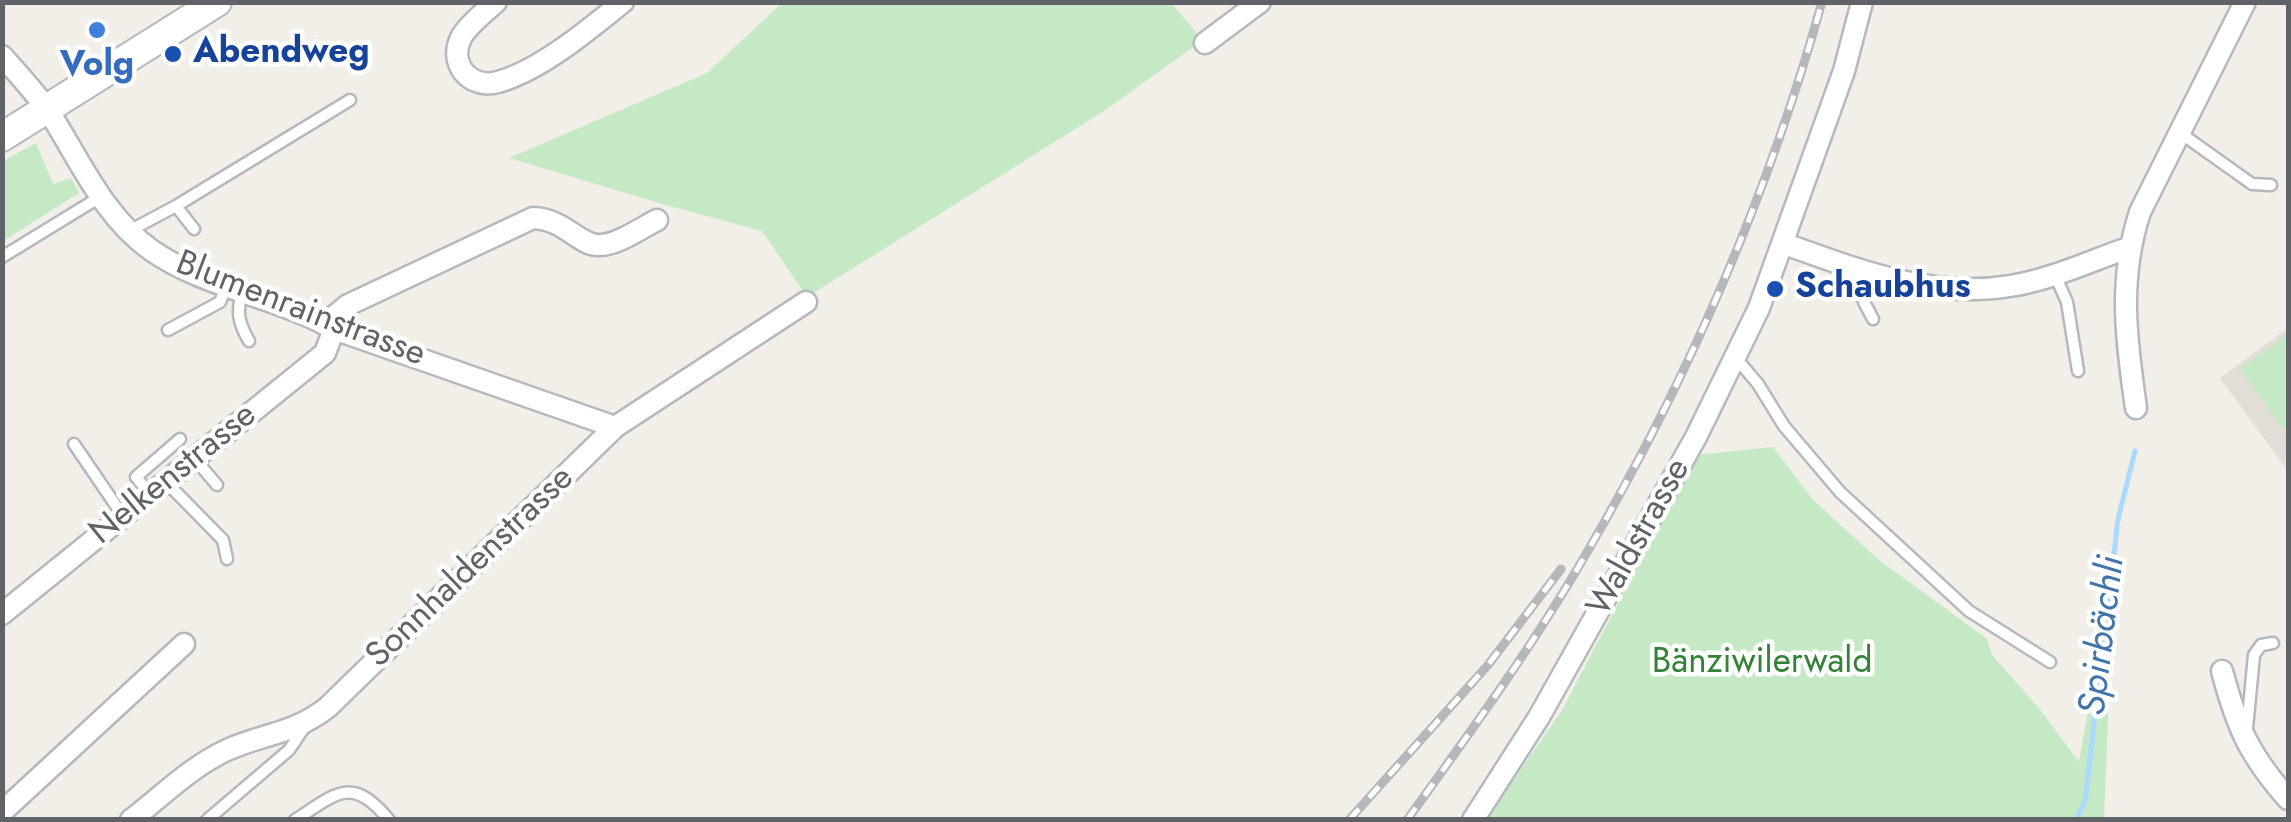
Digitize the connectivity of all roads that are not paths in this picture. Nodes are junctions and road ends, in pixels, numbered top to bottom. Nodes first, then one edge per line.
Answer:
1 (496, 2) edge
2 (623, 2) edge
3 (1260, 2) edge
4 (1862, 2) edge
5 (2244, 4) edge
6 (203, 6) edge
7 (1205, 42) dead end
8 (2, 56) edge
9 (350, 100) dead end
10 (48, 111) junction
11 (2178, 131) junction
12 (2, 137) edge
13 (2271, 185) dead end
14 (100, 196) junction
15 (176, 206) junction
16 (657, 220) dead end
17 (194, 230) dead end
18 (128, 231) junction
19 (1784, 244) junction
20 (2128, 248) junction
21 (2, 257) edge
22 (1872, 273) junction
23 (2055, 274) junction
24 (235, 288) junction
25 (806, 302) dead end
26 (1873, 319) dead end
27 (329, 326) junction
28 (168, 330) dead end
29 (249, 340) dead end
30 (1735, 358) junction
31 (2078, 372) dead end
32 (2136, 408) dead end
33 (615, 427) junction
34 (180, 439) dead end
35 (74, 444) dead end
36 (194, 458) junction
37 (217, 486) dead end
38 (158, 489) junction
39 (123, 517) junction
40 (227, 560) dead end
41 (2, 614) edge
42 (2273, 643) dead end
43 (184, 644) dead end
44 (2050, 662) dead end
45 (2222, 670) dead end
46 (306, 725) junction
47 (2247, 744) junction
48 (2288, 798) edge
49 (2, 812) edge
50 (131, 820) edge
51 (206, 820) edge
52 (295, 820) edge
53 (390, 820) edge
54 (1473, 820) edge

1 - 2 street
3 - 7 street
4 - 19 street
5 - 11 street
6 - 10 street
8 - 10 street
9 - 15 lane
10 - 12 street
10 - 14 street, Blumenrainstrasse
11 - 13 lane
11 - 20 street
14 - 18 street, Blumenrainstrasse
14 - 21 lane
15 - 17 lane
15 - 18 lane
16 - 27 street
18 - 24 street, Blumenrainstrasse
19 - 22 street
19 - 30 street, Waldstrasse
20 - 23 street
20 - 32 street
22 - 23 street
22 - 26 lane
23 - 31 lane
24 - 27 street, Blumenrainstrasse
24 - 28 lane
24 - 29 lane
25 - 33 street, Sonnhaldenstrasse
27 - 33 street, Blumenrainstrasse
27 - 36 street, Nelkenstrasse
30 - 44 lane
30 - 54 street, Waldstrasse
33 - 46 street, Sonnhaldenstrasse
34 - 38 lane
35 - 39 lane
36 - 37 lane
36 - 38 street, Nelkenstrasse
38 - 39 street, Nelkenstrasse
38 - 40 lane
39 - 41 street, Nelkenstrasse
42 - 47 lane
43 - 49 street
45 - 47 street
46 - 50 street, Sonnhaldenstrasse
46 - 51 lane
47 - 48 street
52 - 53 lane

